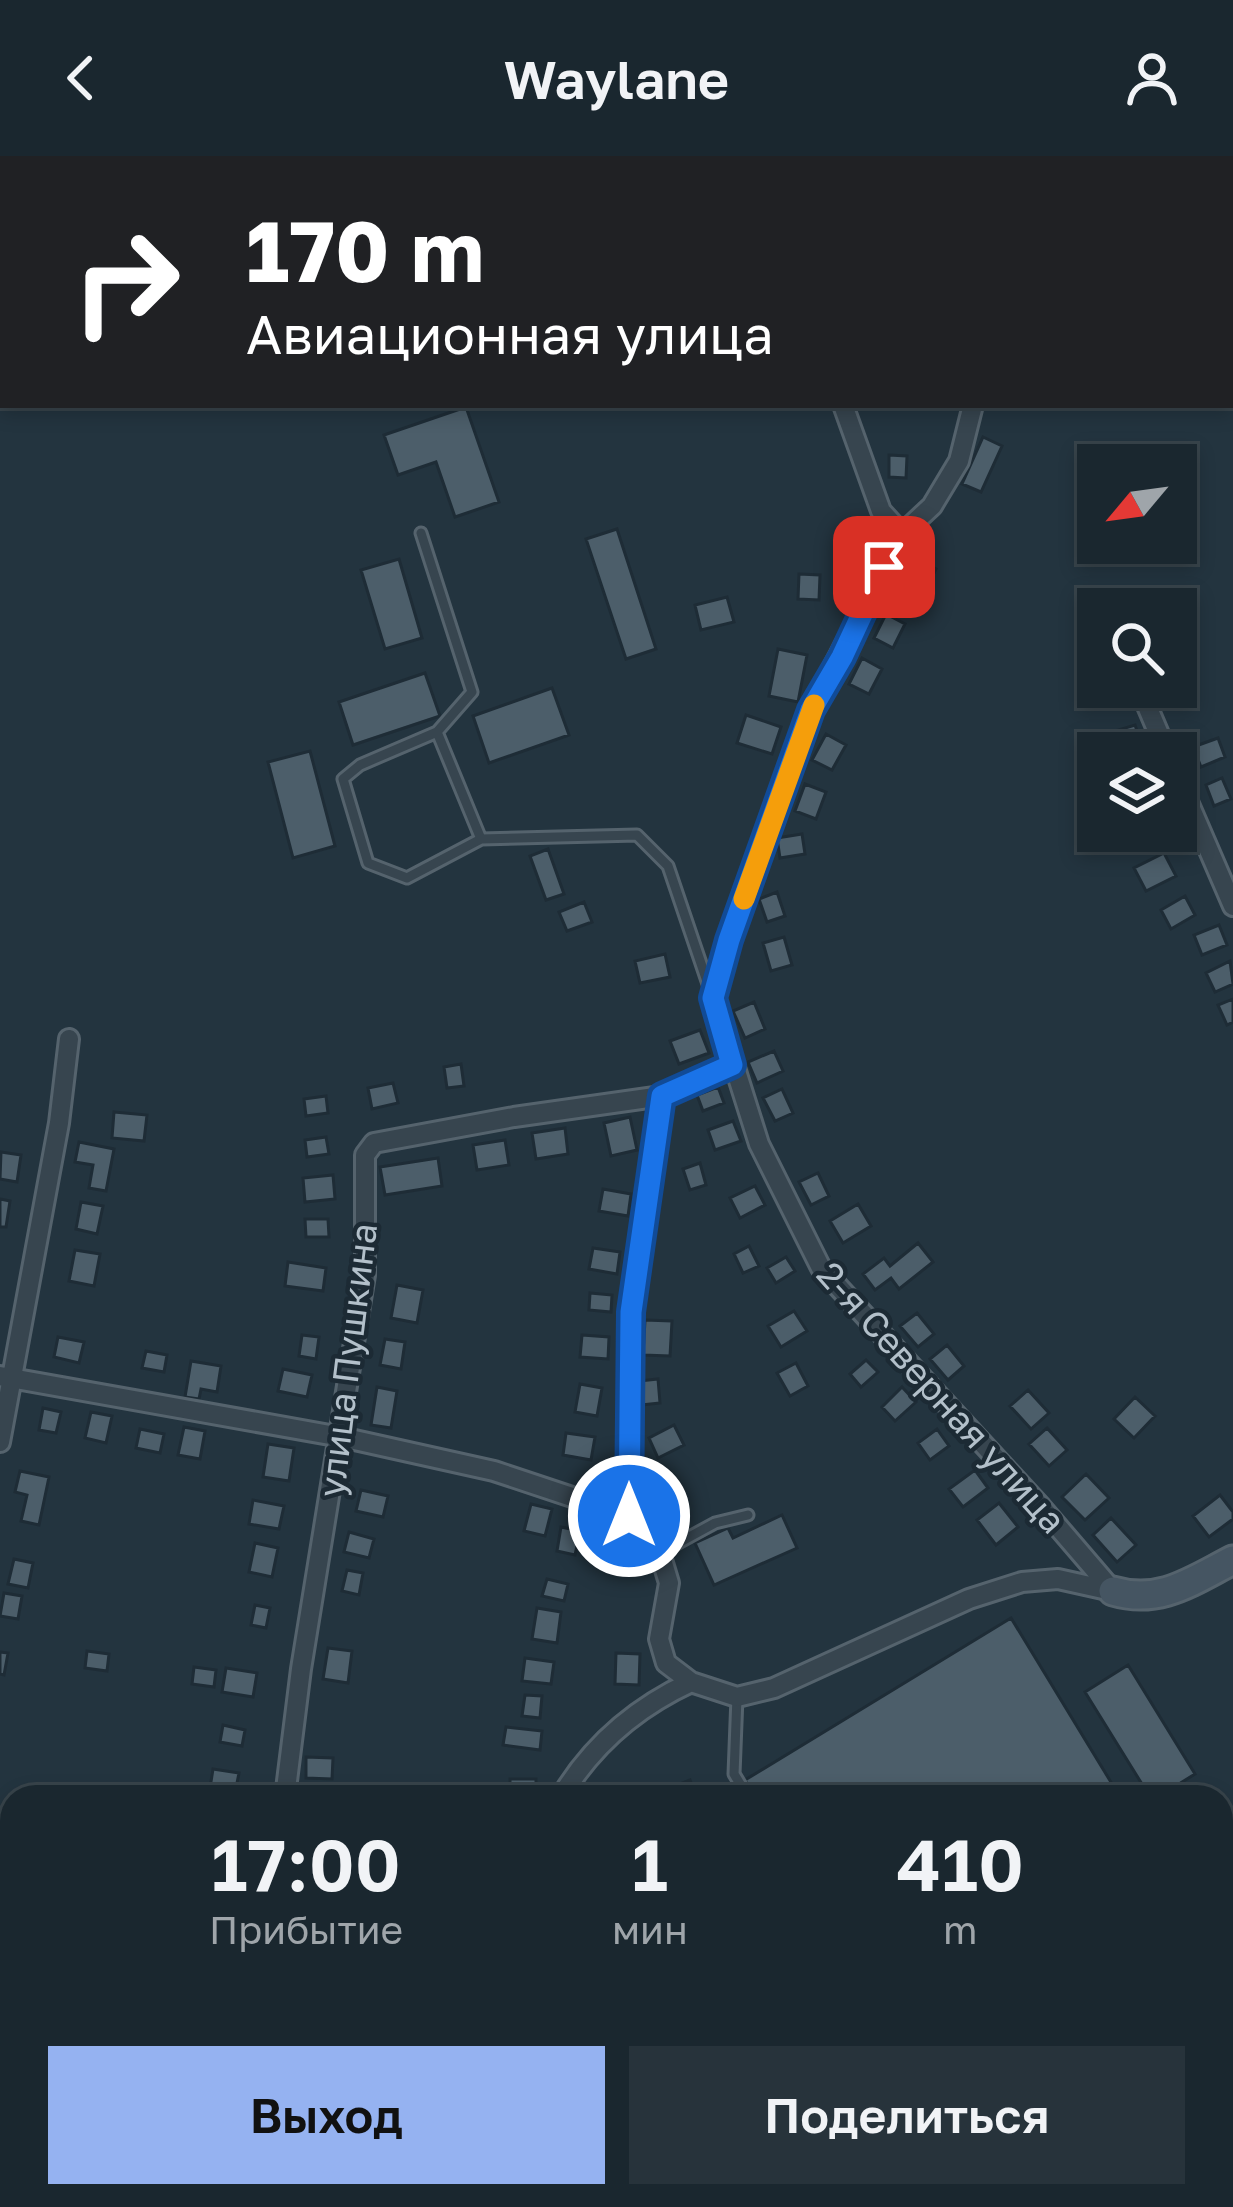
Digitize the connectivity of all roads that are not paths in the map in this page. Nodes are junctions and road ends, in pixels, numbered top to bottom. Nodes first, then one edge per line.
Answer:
1 (844, 408) edge
2 (972, 408) edge
3 (421, 533) dead end
4 (902, 535) junction
5 (437, 732) junction
6 (1197, 823) edge
7 (481, 839) junction
8 (1233, 906) edge
9 (713, 998) junction
10 (69, 1040) dead end
11 (732, 1065) junction
12 (662, 1096) junction
13 (6, 1377) edge
14 (341, 1437) junction
15 (0, 1442) edge
16 (748, 1515) dead end
17 (629, 1516) junction
18 (659, 1553) junction
19 (1233, 1560) edge
20 (1113, 1591) junction
21 (691, 1682) junction
22 (737, 1697) junction
23 (286, 1785) edge
24 (570, 1785) edge
25 (741, 1785) edge

1 - 4 street
2 - 4 street
3 - 5 lane
4 - 9 street
5 - 7 lane
5 - 7 lane
6 - 8 street
7 - 9 lane
9 - 11 street, 2-я Северная улица
10 - 13 street
11 - 12 street
11 - 20 street, 2-я Северная улица
12 - 14 street, улица Пушкина
12 - 17 street
13 - 14 street
13 - 15 street
14 - 17 street
14 - 23 street, улица Пушкина
16 - 18 lane
17 - 18 street
18 - 21 street
19 - 20 street
20 - 22 street
21 - 22 street
21 - 24 street
22 - 25 lane

